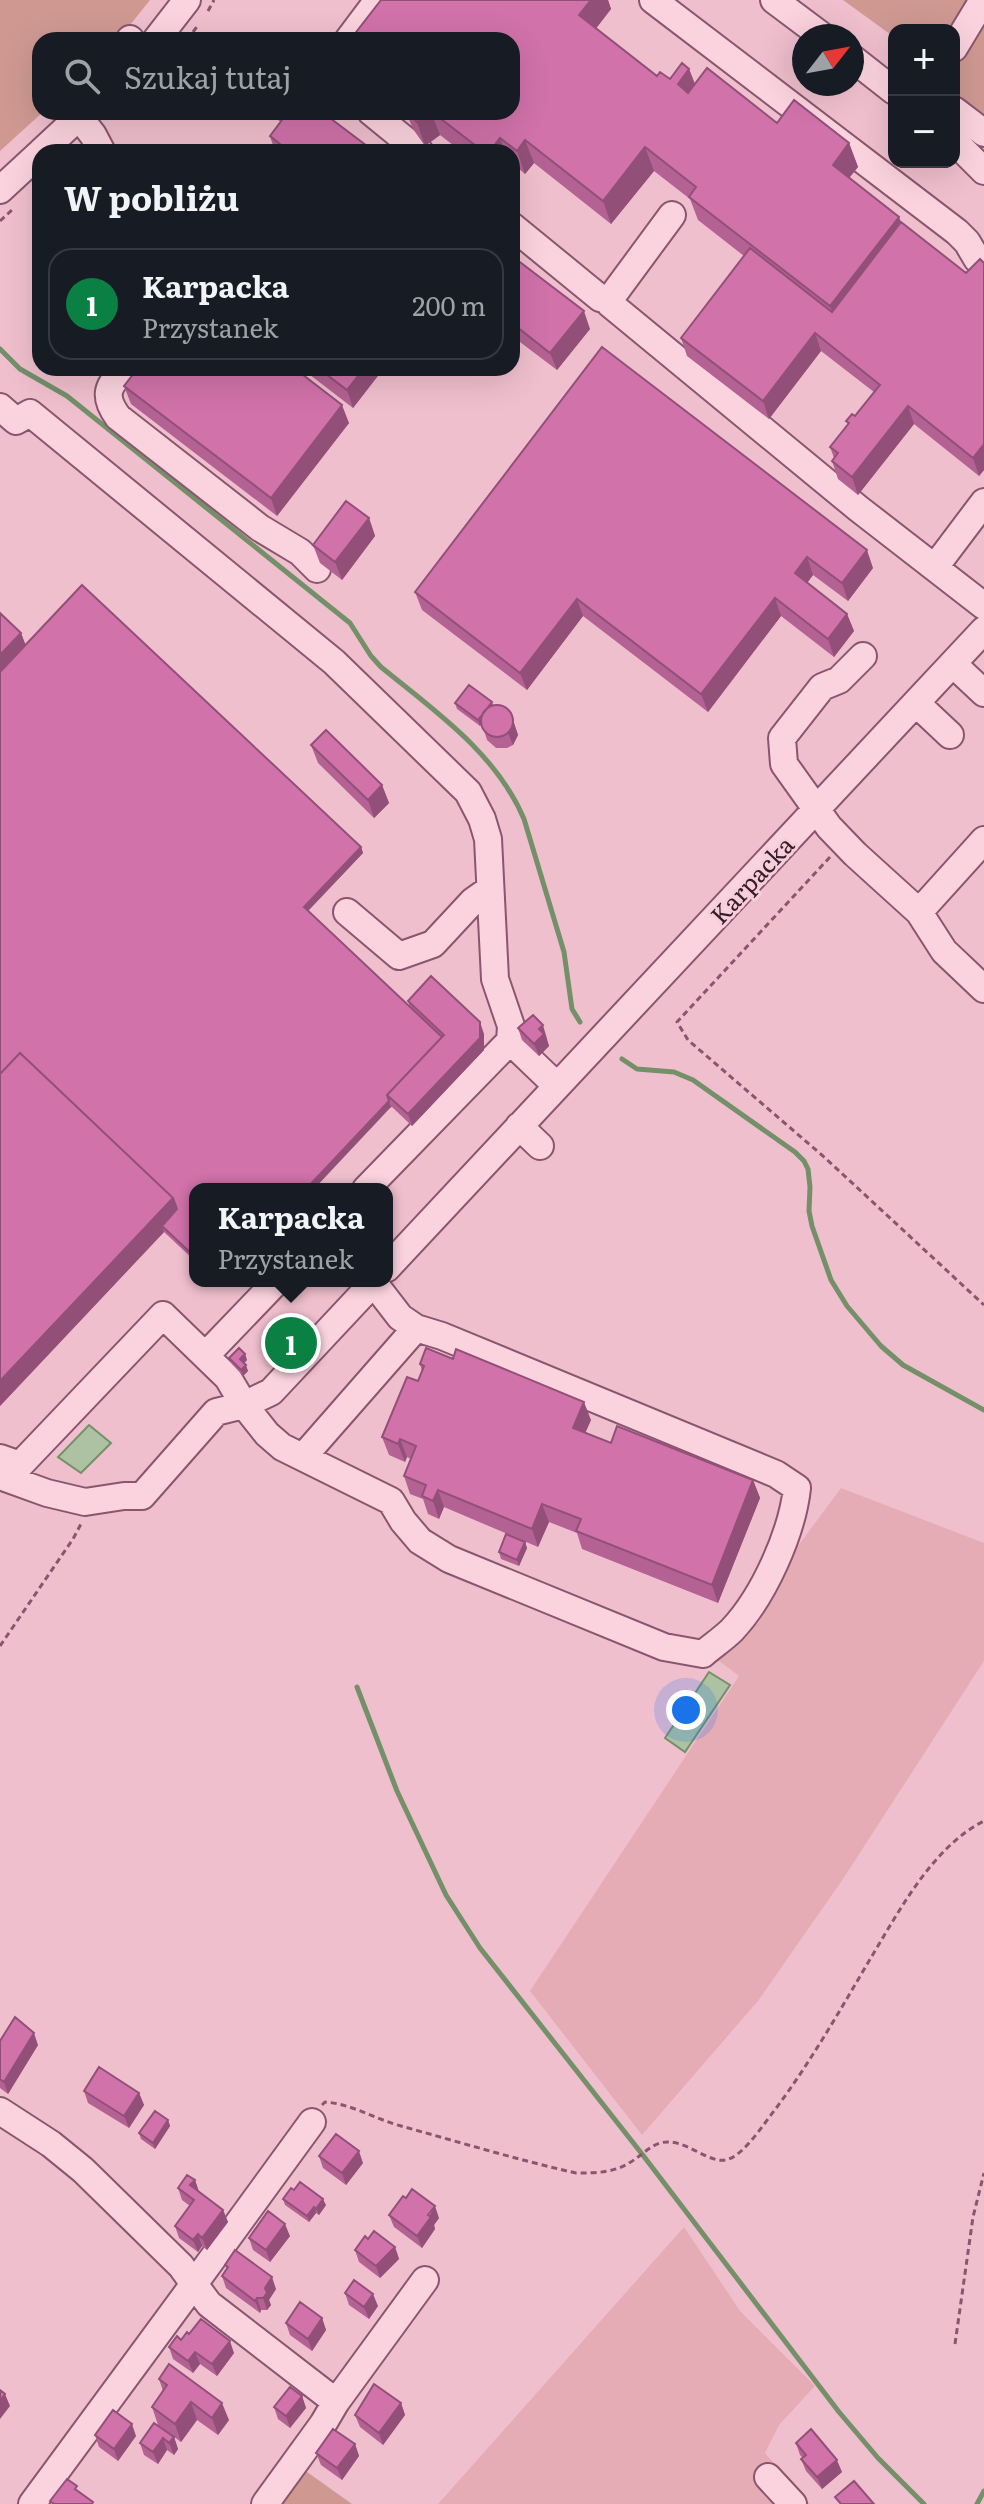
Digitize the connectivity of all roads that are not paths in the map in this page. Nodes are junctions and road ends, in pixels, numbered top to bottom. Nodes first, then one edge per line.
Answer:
1 (187, 0) edge
2 (378, 0) edge
3 (653, 0) edge
4 (774, 0) edge
5 (983, 0) edge
6 (806, 24) edge
7 (162, 32) edge
8 (354, 32) edge
9 (960, 38) edge
10 (864, 67) edge
11 (888, 86) edge
12 (960, 115) edge
13 (75, 120) edge
14 (84, 120) edge
15 (381, 120) edge
16 (984, 133) edge
17 (49, 144) edge
18 (98, 144) edge
19 (410, 144) edge
20 (960, 147) edge
21 (32, 160) edge
22 (984, 171) edge
23 (0, 190) edge
24 (672, 215) dead end
25 (520, 233) edge
26 (977, 259) edge
27 (607, 300) junction
28 (118, 376) edge
29 (5, 421) edge
30 (980, 513) edge
31 (935, 567) junction
32 (317, 569) dead end
33 (984, 606) edge
34 (984, 630) edge
35 (863, 656) dead end
36 (953, 664) junction
37 (984, 693) edge
38 (916, 703) junction
39 (950, 735) dead end
40 (817, 809) junction
41 (984, 840) edge
42 (490, 889) junction
43 (347, 912) dead end
44 (919, 912) junction
45 (984, 989) edge
46 (510, 1041) junction
47 (557, 1086) junction
48 (519, 1126) junction
49 (540, 1146) dead end
50 (372, 1183) edge
51 (393, 1261) edge
52 (271, 1287) edge
53 (369, 1287) edge
54 (384, 1287) edge
55 (416, 1328) junction
56 (206, 1355) junction
57 (244, 1405) junction
58 (303, 1457) junction
59 (0, 1458) edge
60 (0, 1476) edge
61 (0, 2111) edge
62 (312, 2122) road end
63 (425, 2280) dead end
64 (194, 2284) junction
65 (336, 2402) junction
66 (768, 2477) dead end
67 (32, 2504) edge
68 (265, 2504) edge
69 (793, 2504) edge

1 - 7 street
2 - 8 street
3 - 26 street
4 - 6 street
5 - 9 street
10 - 11 street
12 - 16 street
13 - 17 street
14 - 18 street
15 - 19 street
20 - 22 street
21 - 23 street
24 - 27 street
25 - 27 street
27 - 31 street
28 - 32 street
29 - 42 street
30 - 31 street
31 - 33 street
34 - 36 street, Karpacka
35 - 40 street
36 - 37 street
36 - 38 street, Karpacka
38 - 39 street
38 - 40 street, Karpacka
40 - 44 street
40 - 47 street, Karpacka
41 - 44 street
42 - 43 street
42 - 46 street
44 - 45 street
46 - 47 street
46 - 50 street
47 - 48 street, Karpacka
48 - 49 street
48 - 51 street, Karpacka
52 - 56 street
53 - 57 street, Karpacka
54 - 55 street
55 - 58 street
55 - 58 street
56 - 57 street
56 - 59 street
57 - 58 street
57 - 60 street, Karpacka
61 - 64 street
62 - 64 street
63 - 65 street
64 - 65 street
64 - 67 street
65 - 68 street
66 - 69 street

